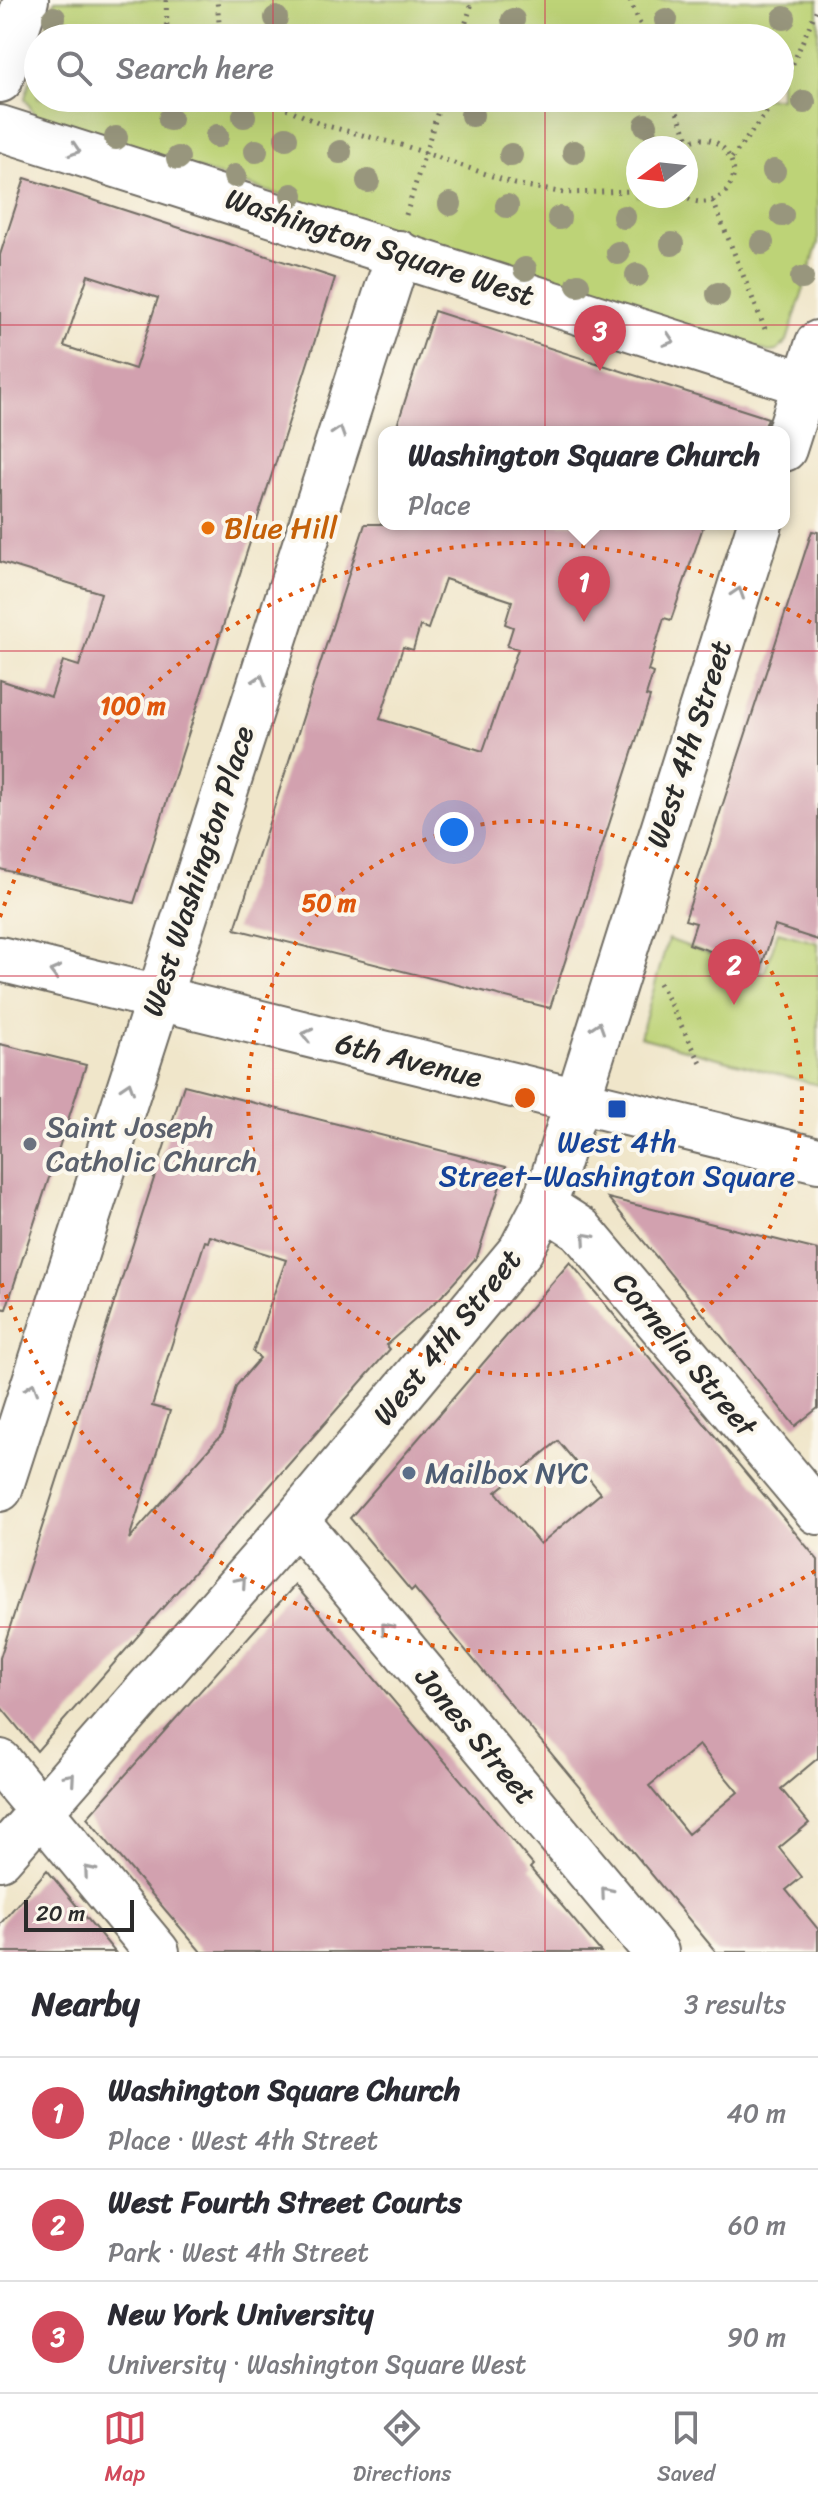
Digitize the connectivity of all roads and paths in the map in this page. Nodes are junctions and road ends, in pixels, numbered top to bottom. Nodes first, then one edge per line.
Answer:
1 (26, 0) edge
2 (166, 0) edge
3 (217, 0) edge
4 (473, 0) edge
5 (630, 0) edge
6 (818, 6) edge
7 (167, 24) edge
8 (217, 24) edge
9 (465, 24) edge
10 (640, 24) edge
11 (794, 61) edge
12 (0, 80) edge
13 (295, 112) edge
14 (438, 112) edge
15 (677, 112) edge
16 (766, 112) edge
17 (0, 128) edge
18 (687, 136) edge
19 (698, 141) edge
20 (425, 153) junction
21 (732, 158) junction
22 (626, 192) edge
23 (713, 201) junction
24 (698, 202) edge
25 (401, 237) junction
26 (770, 341) dead end
27 (818, 343) edge
28 (812, 386) edge
29 (790, 436) edge
30 (758, 530) edge
31 (0, 959) edge
32 (656, 978) dead end
33 (158, 998) junction
34 (703, 1067) dead end
35 (574, 1101) junction
36 (818, 1160) edge
37 (544, 1206) junction
38 (0, 1489) edge
39 (818, 1512) edge
40 (296, 1520) junction
41 (0, 1762) edge
42 (41, 1812) junction
43 (0, 1858) edge
44 (157, 1952) edge
45 (656, 1952) edge

1 - 12 street
2 - 7 path
3 - 8 path
4 - 9 path
5 - 10 path
6 - 11 path
13 - 20 path
14 - 20 path
15 - 18 path
16 - 21 path
17 -> 25 street, Washington Square West
19 - 21 path
20 - 22 path
20 - 25 path
21 - 23 path
23 - 24 path
23 - 26 path
25 -> 28 street, Washington Square West
33 -> 25 street, West Washington Place
27 - 28 street
28 - 29 street
35 -> 30 street, West 4th Street
33 -> 31 street, 6th Avenue
32 - 34 path
35 -> 33 street, 6th Avenue
38 -> 33 street, West Washington Place
35 - 36 street, 6th Avenue
35 - 37 street, West 4th Street
39 -> 37 street, Cornelia Street
37 - 40 street, West 4th Street
42 -> 40 street, West 4th Street
45 -> 40 street, Jones Street
41 - 42 street
42 - 43 street, West 4th Street
44 -> 42 street

